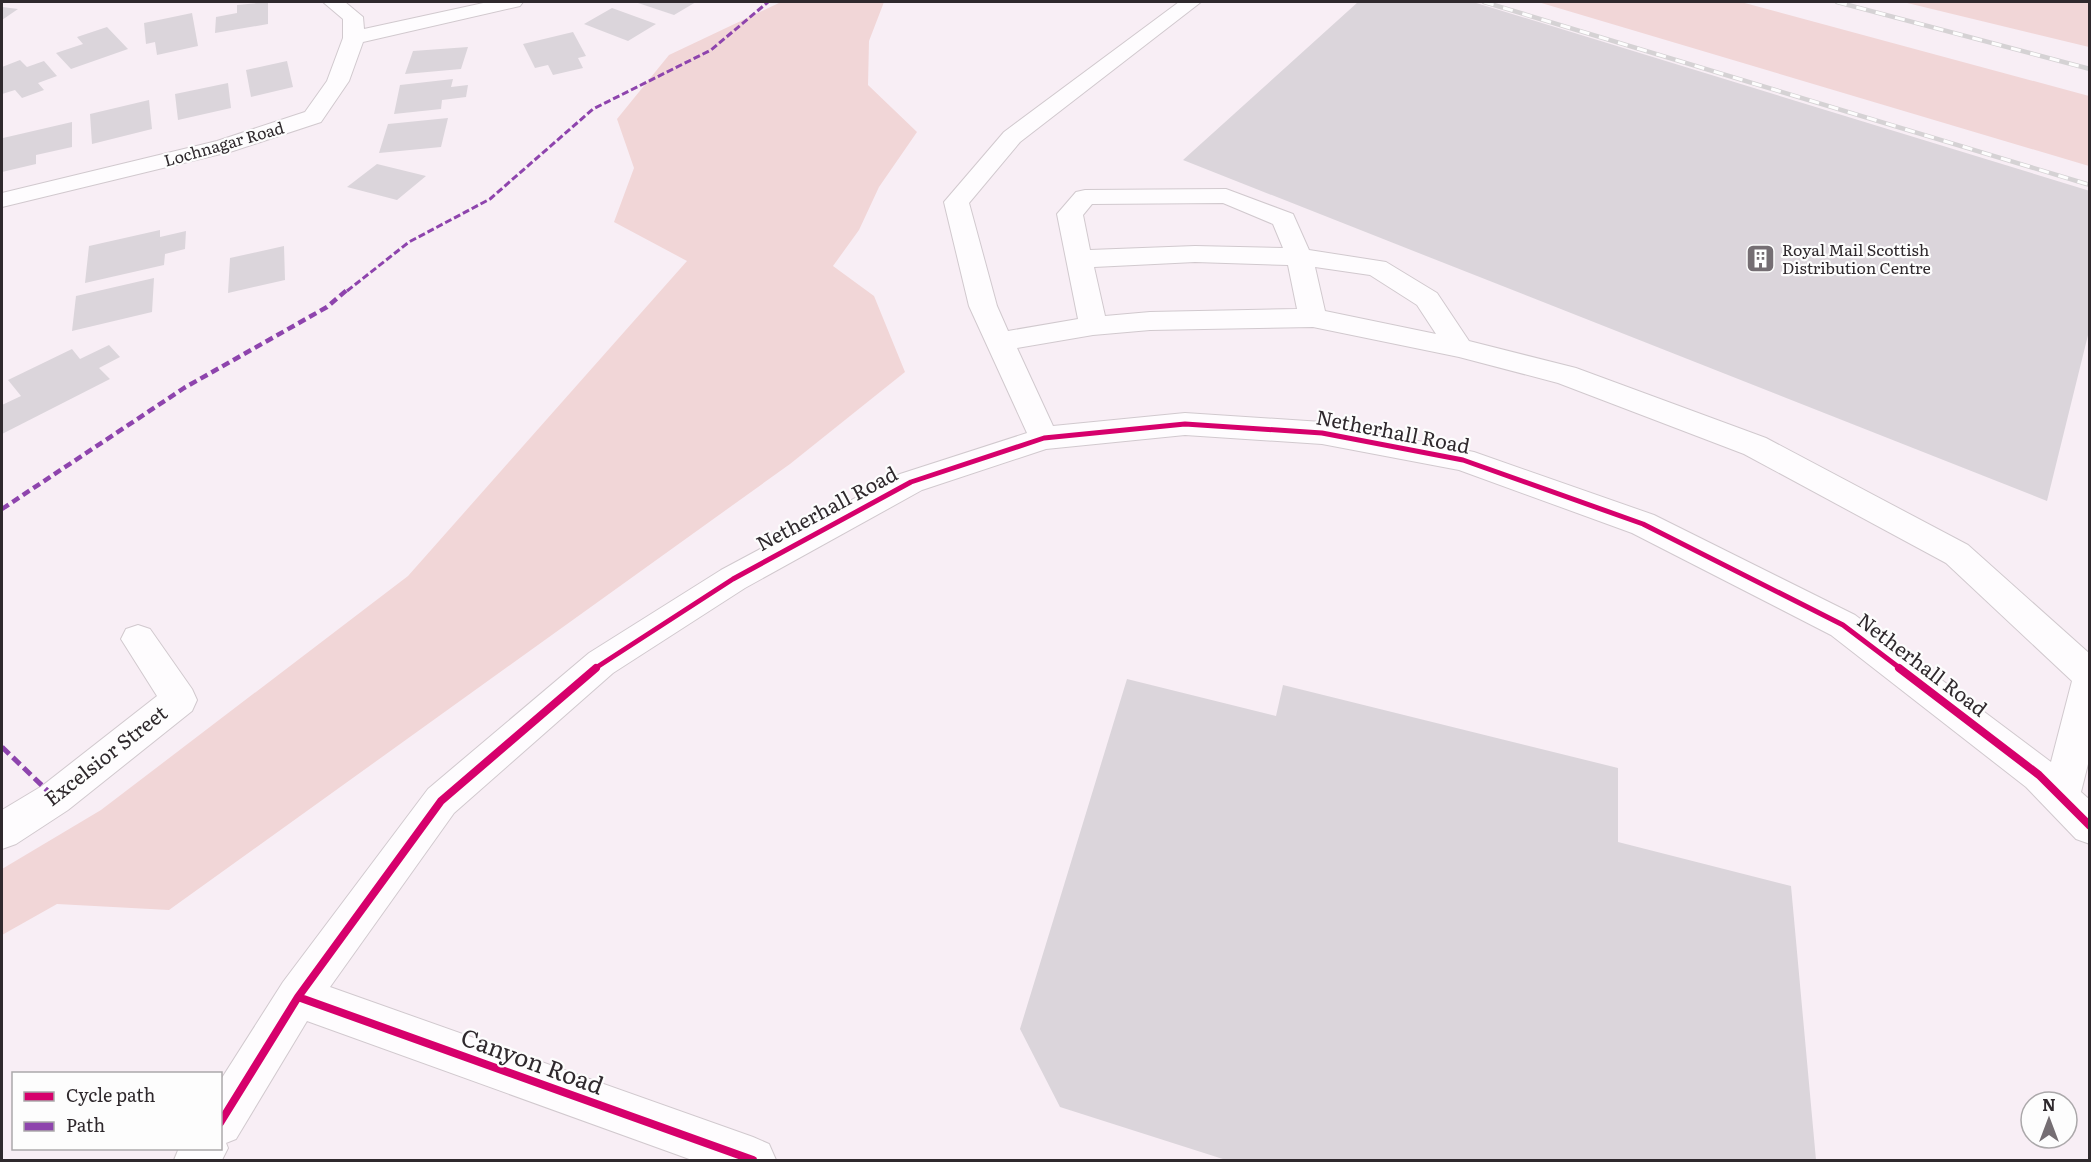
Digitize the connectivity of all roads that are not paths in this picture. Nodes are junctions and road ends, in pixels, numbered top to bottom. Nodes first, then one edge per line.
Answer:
1 (333, 2) edge
2 (513, 2) edge
3 (1191, 2) edge
4 (354, 38) junction
5 (2, 200) edge
6 (1299, 257) junction
7 (1079, 259) junction
8 (1313, 318) junction
9 (1093, 326) junction
10 (999, 342) junction
11 (1459, 348) junction
12 (1044, 438) junction
13 (138, 639) dead end
14 (2090, 678) edge
15 (2061, 797) junction
16 (2090, 826) edge
17 (2, 831) edge
18 (298, 997) junction
19 (222, 1120) edge
20 (753, 1161) edge

1 - 4 street
2 - 4 street
3 - 10 street
4 - 5 street, Lochnagar Road
6 - 7 street
6 - 7 street
6 - 8 street
6 - 11 street
7 - 9 street
8 - 9 street
8 - 11 street
9 - 10 street
10 - 12 street
11 - 14 street
12 - 15 street, Netherhall Road
12 - 18 street, Netherhall Road
13 - 17 street, Excelsior Street
14 - 15 street
15 - 16 street, Netherhall Road
18 - 19 street
18 - 20 street, Canyon Road

